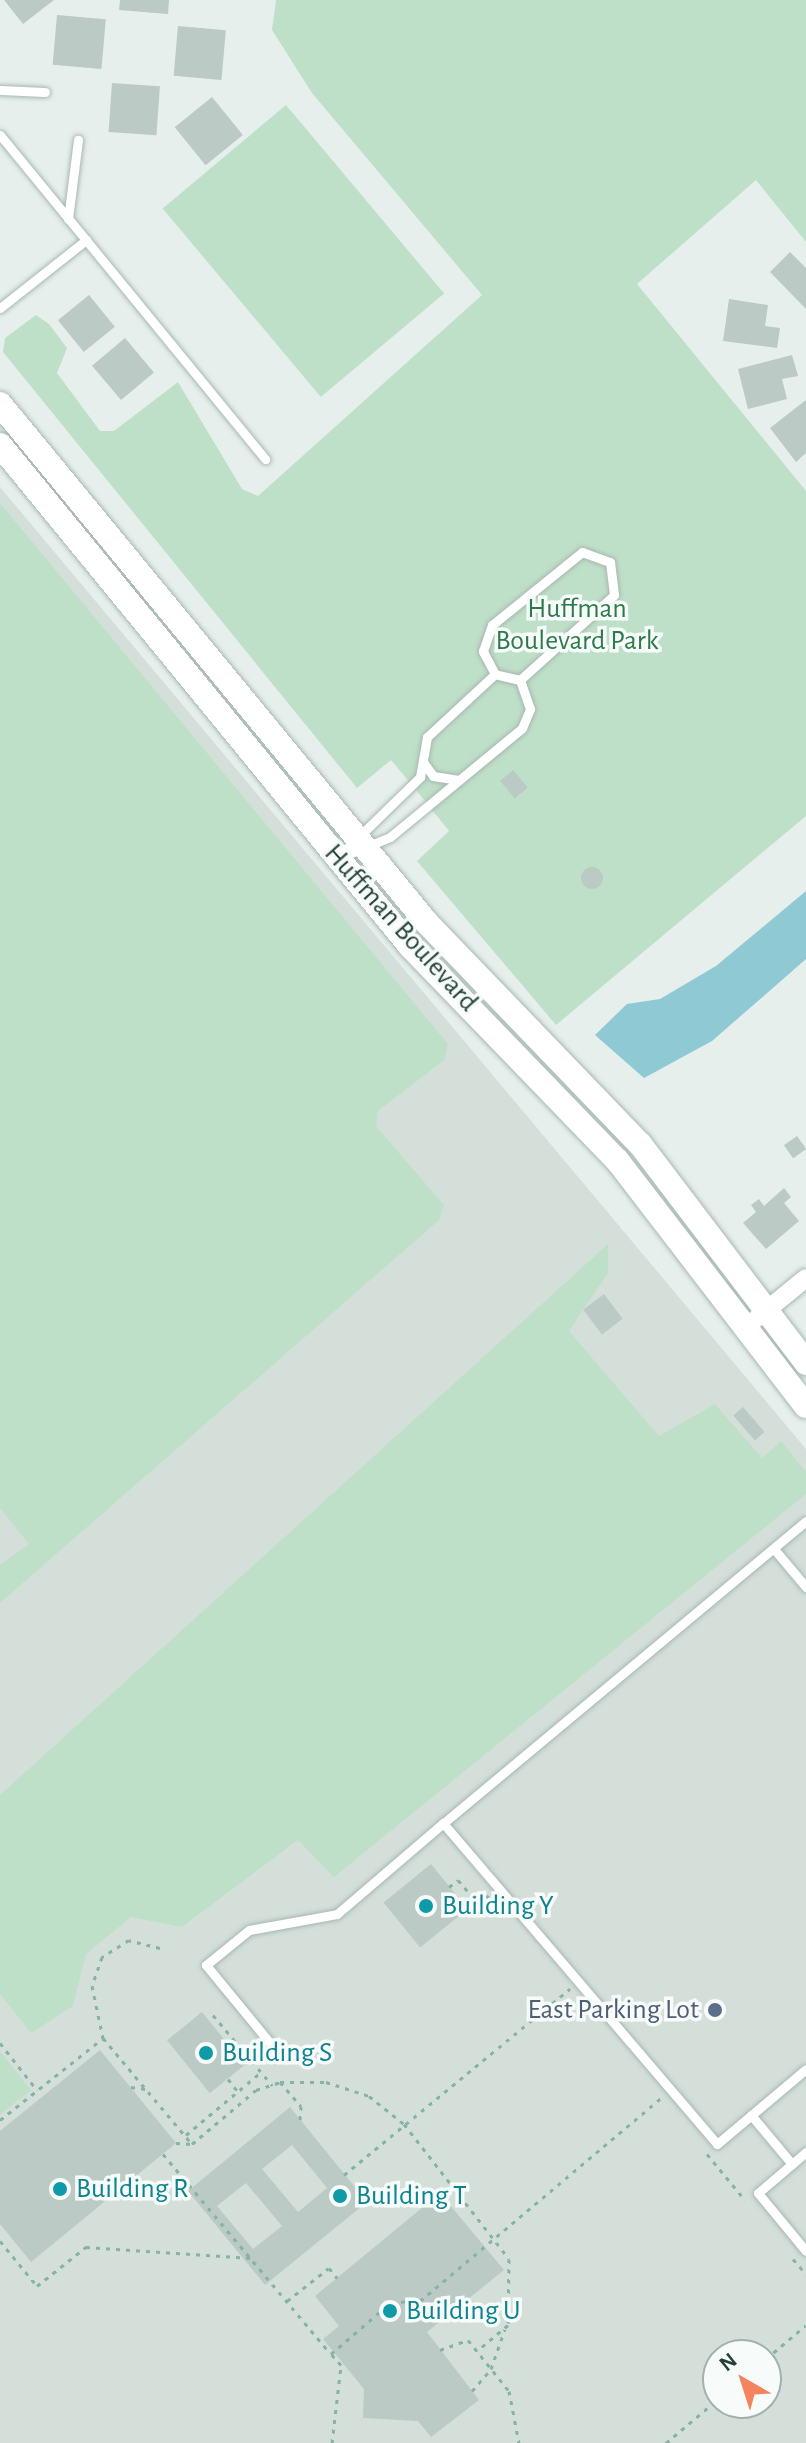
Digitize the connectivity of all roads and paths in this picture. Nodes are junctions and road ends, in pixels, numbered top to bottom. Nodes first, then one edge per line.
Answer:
1 (0, 90) edge
2 (45, 92) dead end
3 (0, 135) edge
4 (78, 140) dead end
5 (68, 219) junction
6 (86, 240) junction
7 (0, 308) edge
8 (0, 404) edge
9 (0, 445) edge
10 (265, 459) dead end
11 (495, 674) junction
12 (520, 680) junction
13 (423, 762) junction
14 (459, 780) junction
15 (361, 842) junction
16 (336, 860) junction
17 (806, 1278) edge
18 (758, 1317) junction
19 (806, 1363) edge
20 (806, 1406) edge
21 (806, 1521) edge
22 (774, 1549) junction
23 (806, 1587) edge
24 (443, 1823) junction
25 (160, 1948) dead end
26 (570, 1988) dead end
27 (213, 2015) dead end
28 (103, 2038) junction
29 (0, 2043) edge
30 (270, 2043) dead end
31 (806, 2069) edge
32 (260, 2073) junction
33 (228, 2079) dead end
34 (280, 2082) junction
35 (272, 2085) junction
36 (131, 2087) dead end
37 (146, 2089) junction
38 (37, 2090) junction
39 (238, 2092) junction
40 (661, 2098) dead end
41 (751, 2115) junction
42 (0, 2120) edge
43 (300, 2120) dead end
44 (404, 2124) junction
45 (185, 2136) junction
46 (176, 2143) dead end
47 (192, 2144) junction
48 (806, 2152) edge
49 (163, 2154) dead end
50 (792, 2164) junction
51 (344, 2175) dead end
52 (493, 2238) junction
53 (0, 2241) edge
54 (806, 2251) edge
55 (252, 2258) junction
56 (337, 2278) dead end
57 (287, 2301) junction
58 (508, 2325) junction
59 (806, 2325) edge
60 (782, 2345) edge
61 (440, 2350) dead end
62 (477, 2351) junction
63 (331, 2354) junction
64 (491, 2369) junction
65 (472, 2391) dead end
66 (702, 2413) edge
67 (332, 2443) edge
68 (519, 2443) edge
69 (666, 2443) edge

1 - 2 lane
3 - 5 lane
4 - 5 lane
5 - 6 lane
6 - 7 lane
6 - 10 lane
8 - 15 street, Huffman Boulevard
9 - 16 street, Huffman Boulevard
11 - 12 lane
11 - 12 lane
11 - 13 lane
12 - 14 lane
13 - 14 lane
13 - 15 lane
14 - 15 lane
15 - 16 lane
15 - 18 street, Huffman Boulevard
16 - 18 street, Huffman Boulevard
17 - 18 street
18 - 19 street, Huffman Boulevard
18 - 20 street, Huffman Boulevard
21 - 22 lane
22 - 23 lane
22 - 24 lane
24 - 30 lane
24 - 41 lane
25 - 28 path
26 - 44 path
27 - 32 path
28 - 37 path
28 - 38 path
29 - 38 path
31 - 41 lane
32 - 35 path
32 - 39 path
33 - 39 path
34 - 35 path
34 - 43 path
34 - 44 path
35 - 47 path
36 - 37 path
37 - 45 path
38 - 42 path
39 - 45 path
40 - 52 path
41 - 50 lane
44 - 51 path
44 - 52 path
45 - 47 path
46 - 47 path
48 - 50 lane
49 - 55 path
50 - 54 lane
52 - 58 path
52 - 63 path
53 - 55 path
55 - 57 path
56 - 57 path
57 - 63 path
58 - 62 path
58 - 64 path
59 - 60 path
61 - 62 path
62 - 64 path
63 - 67 path
64 - 65 path
64 - 68 path
66 - 69 path

